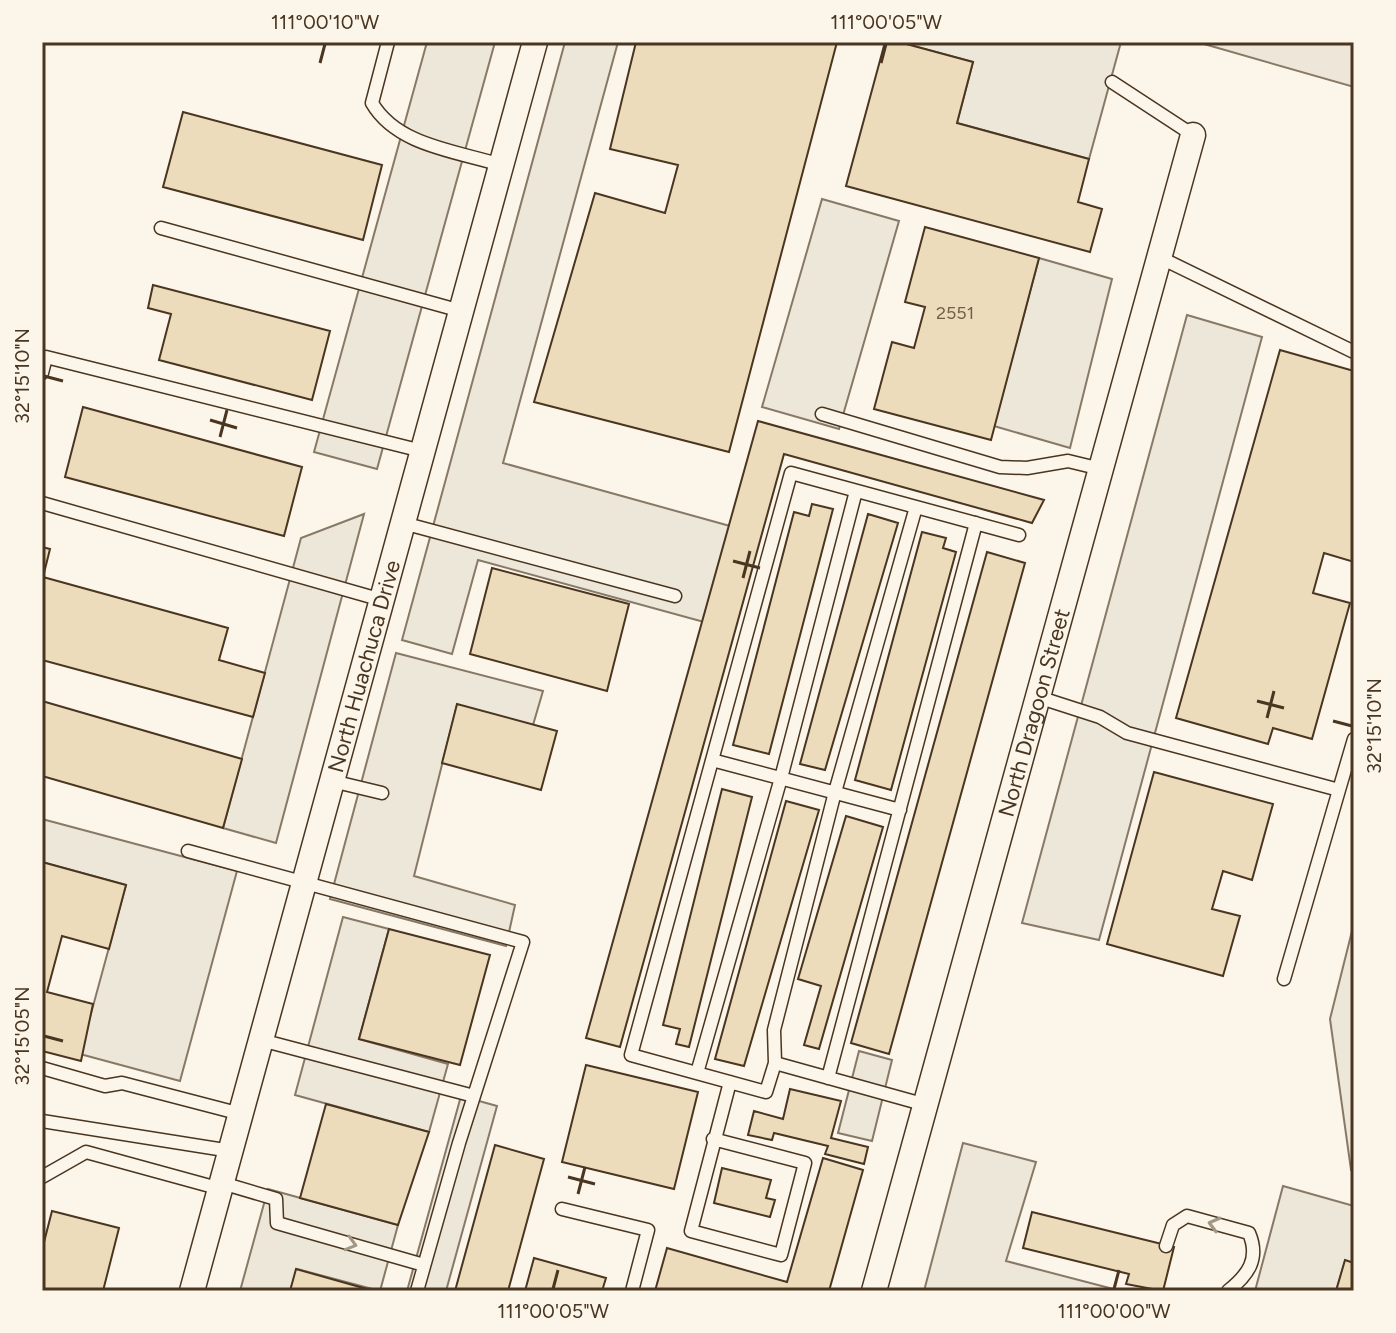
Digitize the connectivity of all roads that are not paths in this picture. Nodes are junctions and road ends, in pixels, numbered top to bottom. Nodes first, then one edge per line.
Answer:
1 (388, 42) edge
2 (535, 42) edge
3 (1112, 82) dead end
4 (1193, 135) joint
5 (501, 165) junction
6 (161, 228) dead end
7 (1159, 257) junction
8 (461, 311) junction
9 (1354, 352) edge
10 (42, 373) edge
11 (822, 414) dead end
12 (422, 451) junction
13 (1101, 469) junction
14 (856, 491) junction
15 (42, 503) edge
16 (916, 507) junction
17 (403, 523) junction
18 (976, 523) junction
19 (1019, 535) dead end
20 (675, 596) dead end
21 (382, 600) junction
22 (1038, 697) junction
23 (1354, 739) edge
24 (712, 760) junction
25 (781, 778) junction
26 (332, 781) junction
27 (1339, 790) junction
28 (835, 792) junction
29 (382, 793) dead end
30 (900, 810) junction
31 (188, 851) dead end
32 (304, 883) junction
33 (1284, 979) dead end
34 (261, 1040) junction
35 (775, 1063) junction
36 (42, 1068) edge
37 (697, 1073) junction
38 (828, 1078) junction
39 (730, 1082) junction
40 (474, 1096) junction
41 (926, 1105) junction
42 (241, 1114) junction
43 (42, 1121) edge
44 (713, 1139) junction
45 (231, 1151) junction
46 (42, 1177) edge
47 (221, 1186) junction
48 (562, 1209) dead end
49 (1166, 1246) dead end
50 (424, 1265) junction
51 (192, 1291) edge
52 (417, 1291) edge
53 (632, 1291) edge
54 (874, 1291) edge
55 (1228, 1291) edge

1 - 5 lane
2 - 5 street, North Huachuca Drive
3 - 4 lane
4 - 7 street, North Dragoon Street
5 - 8 street, North Huachuca Drive
6 - 8 lane
7 - 9 lane
7 - 13 street, North Dragoon Street
8 - 12 street, North Huachuca Drive
10 - 12 lane
11 - 13 lane
12 - 17 street, North Huachuca Drive
13 - 22 street, North Dragoon Street
14 - 16 lane
14 - 24 lane
14 - 25 lane
15 - 21 lane
16 - 18 lane
16 - 28 lane
17 - 20 lane
17 - 21 street, North Huachuca Drive
18 - 19 lane
18 - 30 lane
21 - 26 street, North Huachuca Drive
22 - 27 lane
22 - 41 street, North Dragoon Street
23 - 27 lane
24 - 25 lane
24 - 37 lane
25 - 28 lane
25 - 37 lane
26 - 29 lane
26 - 32 street, North Huachuca Drive
27 - 33 lane
28 - 30 lane
28 - 35 lane
30 - 38 lane
31 - 32 lane
32 - 34 street, North Huachuca Drive
32 - 40 lane
34 - 40 lane
34 - 42 street, North Huachuca Drive
35 - 38 lane
35 - 39 lane
36 - 42 lane
37 - 39 lane
38 - 41 lane
39 - 44 lane
40 - 50 lane
41 - 54 street, North Dragoon Street
42 - 45 street, North Huachuca Drive
43 - 45 lane
44 - 44 lane
45 - 47 street, North Huachuca Drive
46 - 47 lane
47 -> 50 lane
47 - 51 street, North Huachuca Drive
48 - 53 lane
55 -> 49 lane
50 - 52 lane

